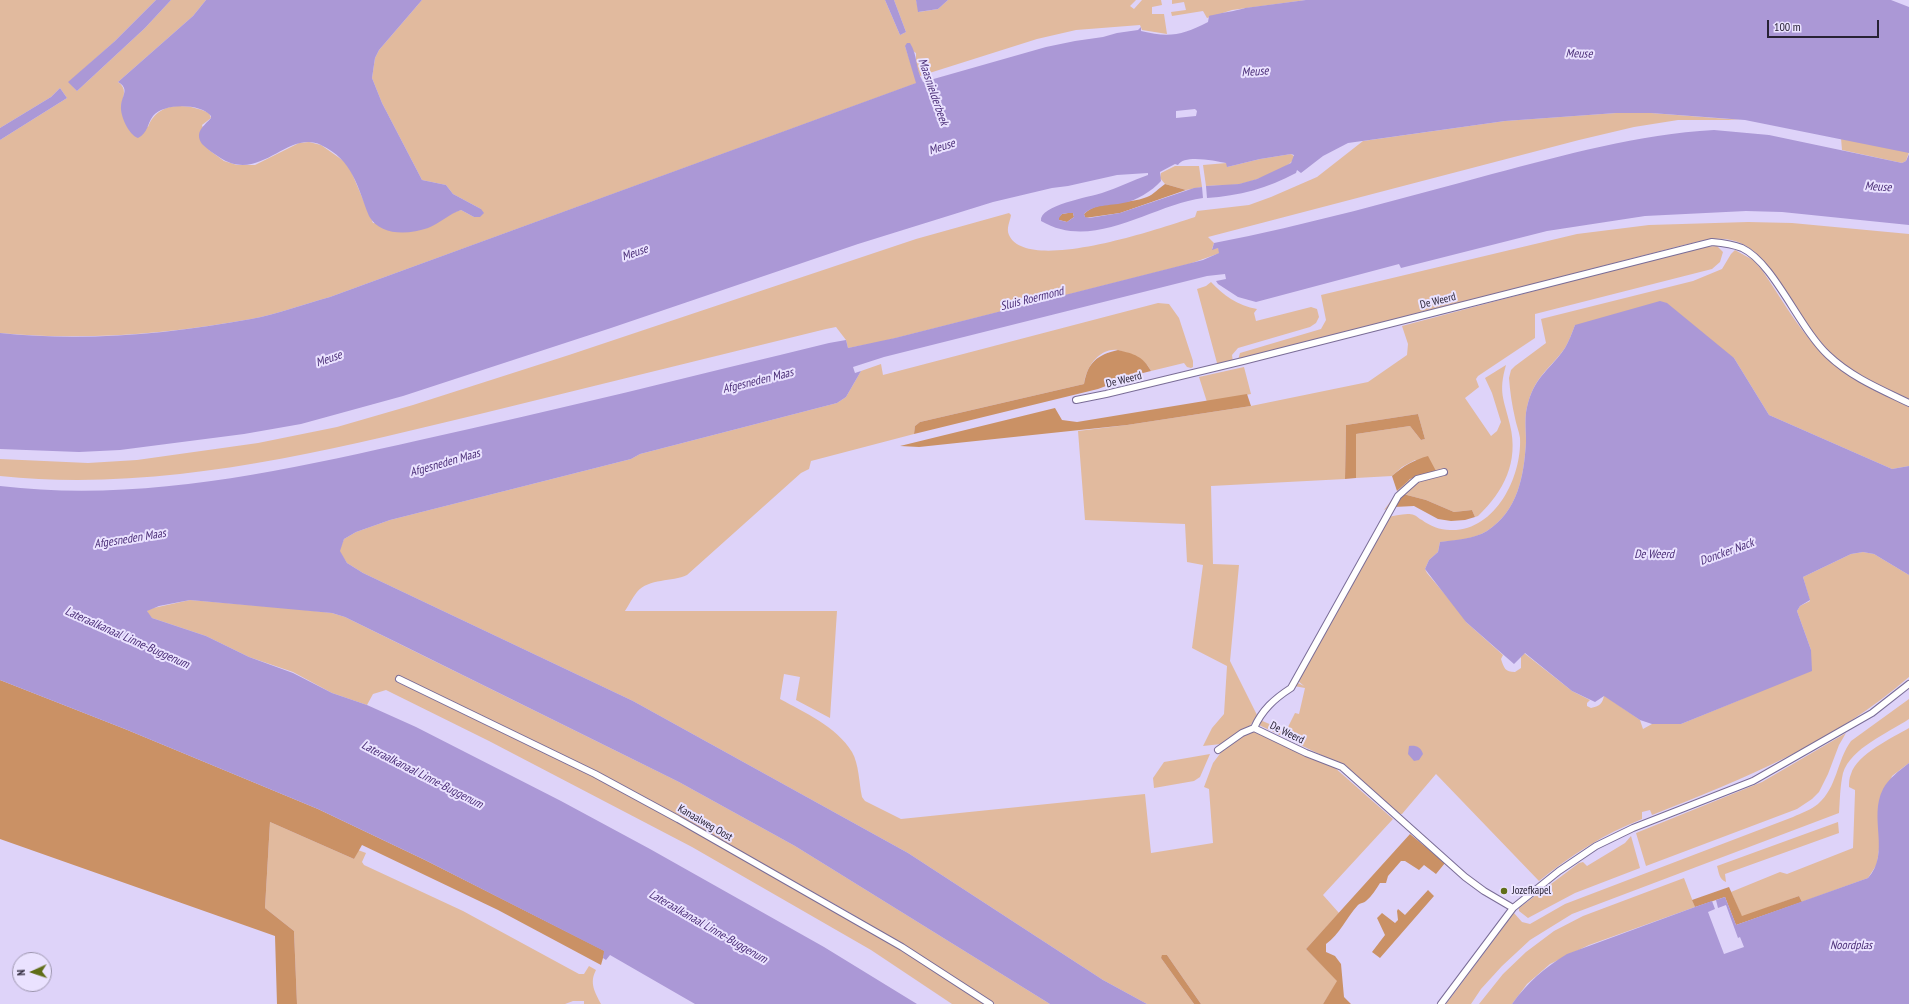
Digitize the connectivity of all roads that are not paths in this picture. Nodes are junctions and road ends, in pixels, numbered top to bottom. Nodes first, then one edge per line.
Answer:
1 (1076, 400) dead end
2 (1909, 403) edge
3 (1444, 472) dead end
4 (399, 679) dead end
5 (1909, 684) edge
6 (1254, 728) junction
7 (1218, 750) dead end
8 (1513, 908) junction
9 (990, 1004) edge
10 (1441, 1004) edge

1 - 2 street, De Weerd
3 - 6 street, De Weerd
4 - 9 street, Kanaalweg Oost
5 - 8 street
6 - 7 street
6 - 8 street, De Weerd
8 - 10 street

